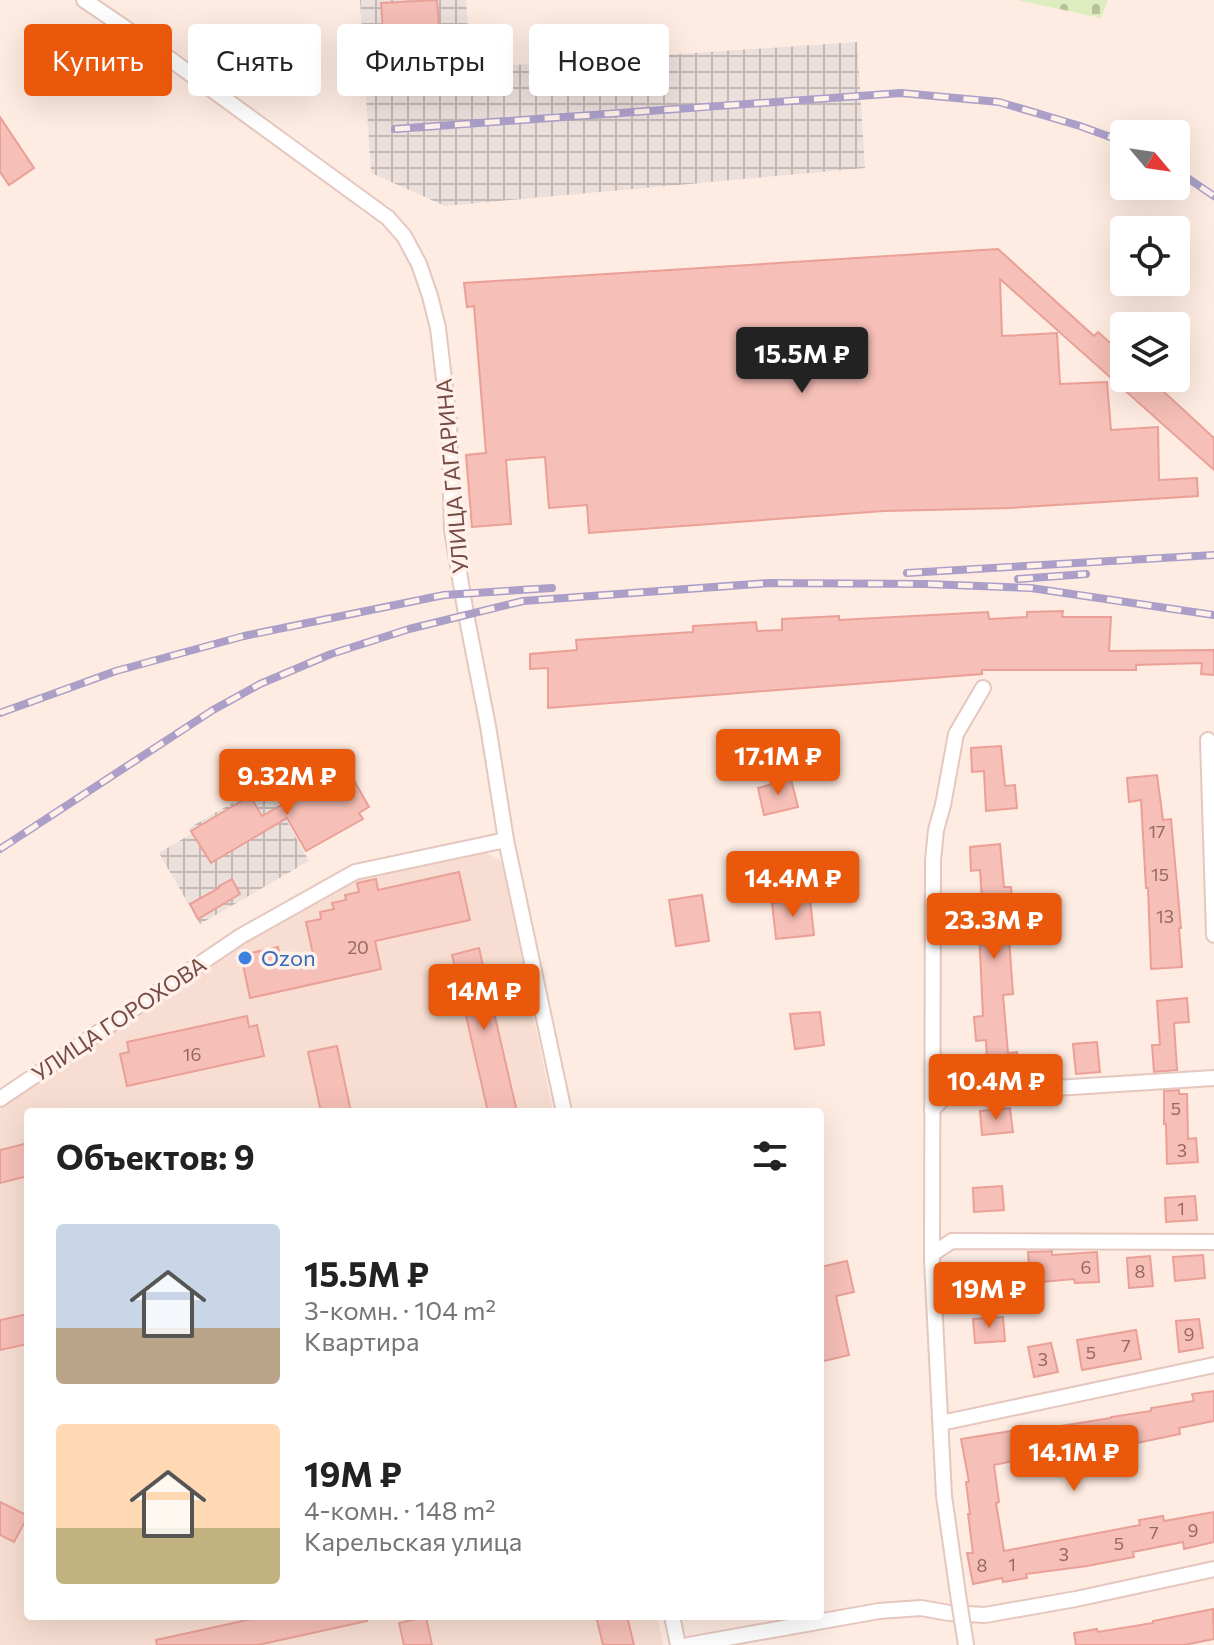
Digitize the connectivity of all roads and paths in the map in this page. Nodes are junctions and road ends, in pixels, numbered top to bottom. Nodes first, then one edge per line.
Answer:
1 (84, 0) edge
2 (983, 688) dead end
3 (1208, 740) dead end
4 (506, 840) junction
5 (1214, 935) edge
6 (1214, 1078) edge
7 (0, 1099) edge
8 (563, 1108) edge
9 (932, 1110) junction
10 (1214, 1242) edge
11 (932, 1254) junction
12 (1214, 1365) edge
13 (941, 1423) junction
14 (1214, 1569) edge
15 (673, 1620) edge
16 (678, 1645) edge
17 (688, 1645) edge
18 (966, 1645) edge

1 - 4 street, УЛИЦА ГАГАРИНА
2 - 9 street
3 - 5 street
4 - 7 street, УЛИЦА ГОРОХОВА
4 - 8 street, УЛИЦА ГАГАРИНА
6 - 9 street
9 - 11 street
10 - 11 street
11 - 13 street
12 - 13 street
13 - 18 street, bridge
14 - 17 street
15 - 16 street

